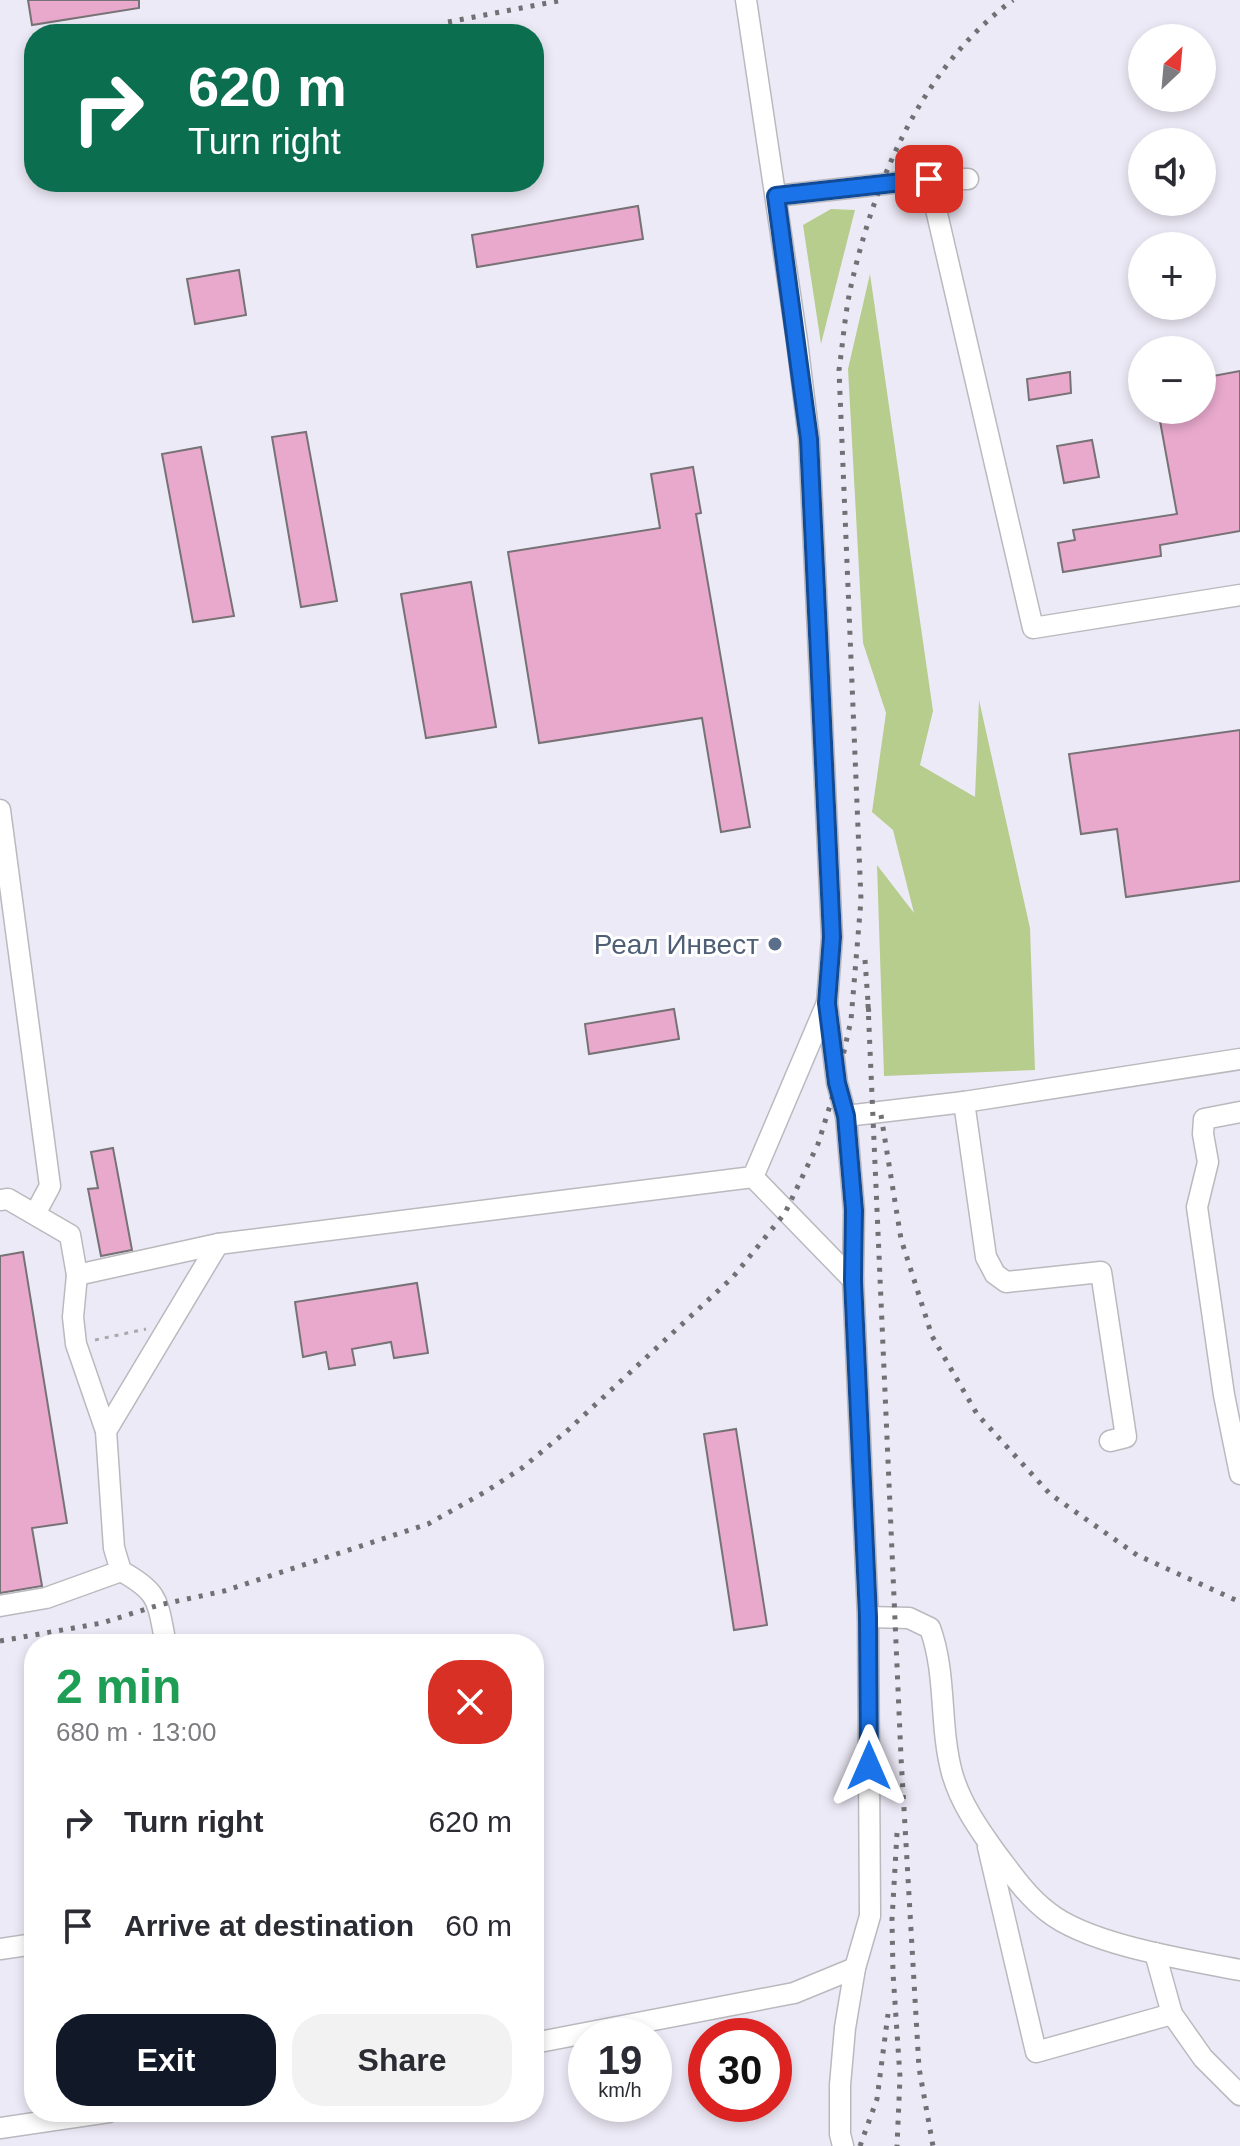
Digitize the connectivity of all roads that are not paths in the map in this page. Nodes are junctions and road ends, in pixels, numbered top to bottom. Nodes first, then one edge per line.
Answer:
1 (746, 0) edge
2 (929, 179) junction
3 (968, 179) dead end
4 (776, 196) junction
5 (1240, 595) edge
6 (0, 810) edge
7 (827, 1003) junction
8 (1240, 1059) edge
9 (964, 1102) junction
10 (1240, 1112) edge
11 (846, 1116) junction
12 (753, 1177) junction
13 (0, 1200) edge
14 (35, 1214) junction
15 (218, 1244) junction
16 (77, 1275) junction
17 (853, 1280) junction
18 (106, 1431) junction
19 (1110, 1441) dead end
20 (1240, 1474) edge
21 (121, 1571) junction
22 (0, 1606) edge
23 (868, 1617) junction
24 (164, 1634) edge
25 (986, 1839) junction
26 (24, 1945) edge
27 (0, 1949) edge
28 (1155, 1953) junction
29 (855, 1968) junction
30 (1240, 1970) edge
31 (1172, 2014) junction
32 (544, 2041) edge
33 (1240, 2095) edge
34 (41, 2122) edge
35 (0, 2128) edge
36 (843, 2146) edge

1 - 4 street
2 - 3 street
2 - 4 street
2 - 5 street
4 - 7 street
6 - 14 street
7 - 11 street
7 - 12 street
8 - 9 street
9 - 11 street
9 - 19 street
10 - 20 street
11 - 17 street
12 - 15 street
12 - 17 street
13 - 14 street
14 - 16 street
15 - 16 street
15 - 18 street
16 - 18 street
17 - 23 street
18 - 21 street
21 - 22 street
21 - 24 street
23 - 25 street
23 - 29 street
25 - 28 street
25 - 31 street
26 - 27 street
28 - 30 street
28 - 31 street
29 - 32 street
29 - 36 street
31 - 33 street
34 - 35 street

